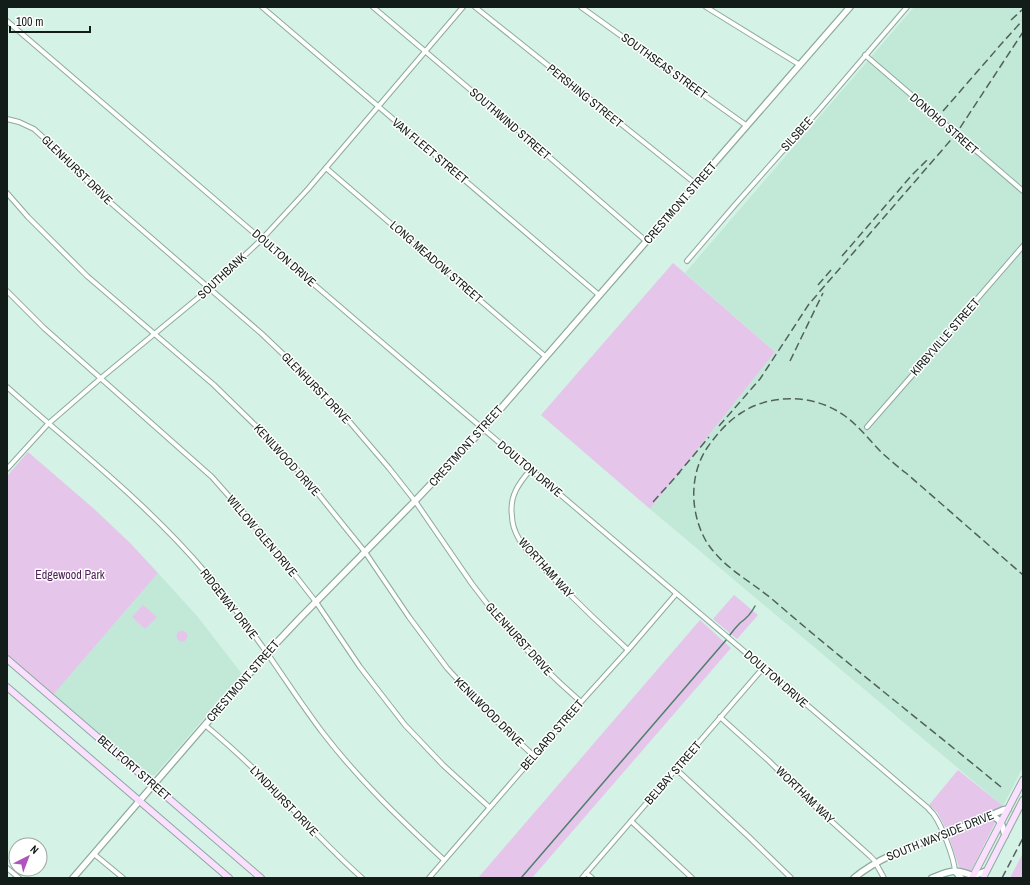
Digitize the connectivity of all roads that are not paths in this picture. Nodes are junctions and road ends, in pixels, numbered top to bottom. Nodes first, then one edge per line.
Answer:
1 (262, 7) edge
2 (373, 7) edge
3 (463, 7) edge
4 (475, 7) edge
5 (582, 7) edge
6 (706, 7) edge
7 (850, 7) edge
8 (907, 7) edge
9 (7, 21) edge
10 (426, 52) junction
11 (865, 56) junction
12 (800, 65) junction
13 (378, 106) junction
14 (7, 120) edge
15 (747, 126) junction
16 (326, 168) junction
17 (696, 184) junction
18 (1023, 192) edge
19 (7, 193) edge
20 (262, 239) junction
21 (646, 241) junction
22 (1023, 246) edge
23 (687, 261) dead end
24 (210, 288) junction
25 (7, 291) edge
26 (599, 295) junction
27 (154, 334) junction
28 (546, 357) junction
29 (101, 378) junction
30 (7, 387) edge
31 (48, 424) junction
32 (867, 426) dead end
33 (483, 428) junction
34 (7, 469) edge
35 (531, 469) junction
36 (416, 501) junction
37 (365, 552) junction
38 (676, 594) junction
39 (316, 602) junction
40 (628, 650) junction
41 (267, 653) junction
42 (7, 659) edge
43 (763, 668) junction
44 (7, 687) edge
45 (581, 702) junction
46 (720, 717) junction
47 (205, 725) junction
48 (534, 756) junction
49 (676, 769) junction
50 (1023, 780) edge
51 (153, 785) junction
52 (1023, 800) edge
53 (140, 801) junction
54 (490, 808) junction
55 (1008, 810) junction
56 (990, 815) junction
57 (631, 821) junction
58 (1001, 822) junction
59 (944, 834) junction
60 (1005, 834) junction
61 (94, 854) junction
62 (444, 860) junction
63 (875, 864) junction
64 (7, 868) edge
65 (956, 871) junction
66 (986, 871) junction
67 (586, 873) junction
68 (973, 877) edge
69 (19, 878) edge
70 (73, 878) edge
71 (123, 878) edge
72 (229, 878) edge
73 (261, 878) edge
74 (362, 878) edge
75 (429, 878) edge
76 (582, 878) edge
77 (592, 878) edge
78 (692, 878) edge
79 (791, 878) edge
80 (854, 878) edge
81 (884, 878) edge
82 (932, 878) edge
83 (961, 878) edge
84 (983, 878) edge

1 - 13 street, VAN FLEET STREET
2 - 10 street, SOUTHWIND STREET
3 - 10 street, SOUTHBANK
4 - 17 street, PERSHING STREET
5 - 15 street, SOUTHSEAS STREET
6 - 12 street
7 - 12 street, CRESTMONT STREET
8 - 11 street, SILSBEE
9 - 20 street, DOULTON DRIVE
10 - 13 street, SOUTHBANK
10 - 21 street, SOUTHWIND STREET
11 - 18 street, DONOHO STREET
11 - 23 street, SILSBEE
12 - 15 street, CRESTMONT STREET
13 - 16 street, SOUTHBANK
13 - 26 street, VAN FLEET STREET
14 - 24 street, GLENHURST DRIVE
15 - 17 street, CRESTMONT STREET
16 - 20 street, SOUTHBANK
16 - 28 street, LONG MEADOW STREET
17 - 21 street, CRESTMONT STREET
19 - 27 street, KENILWOOD DRIVE
20 - 24 street, SOUTHBANK
20 - 33 street, DOULTON DRIVE
21 - 26 street, CRESTMONT STREET
22 - 32 street, KIRBYVILLE STREET
24 - 27 street, SOUTHBANK
24 - 36 street, GLENHURST DRIVE
25 - 29 street, WILLOW GLEN DRIVE
26 - 28 street, CRESTMONT STREET
27 - 29 street, SOUTHBANK
27 - 37 street, KENILWOOD DRIVE
28 - 33 street, CRESTMONT STREET
29 - 31 street, SOUTHBANK
29 - 39 street, WILLOW GLEN DRIVE
30 - 31 street, RIDGEWAY DRIVE
31 - 34 street, SOUTHBANK
31 - 41 street, RIDGEWAY DRIVE
33 - 35 street, DOULTON DRIVE
33 - 36 street, CRESTMONT STREET
35 - 38 street, DOULTON DRIVE
35 - 40 street, WORTHAM WAY
36 - 37 street, CRESTMONT STREET
36 - 45 street, GLENHURST DRIVE
37 - 39 street, CRESTMONT STREET
37 - 48 street, KENILWOOD DRIVE
38 - 40 street, BELGARD STREET
38 - 43 street, DOULTON DRIVE
39 - 41 street, CRESTMONT STREET
39 - 54 street, WILLOW GLEN DRIVE
40 - 45 street, BELGARD STREET
41 - 47 street, CRESTMONT STREET
41 - 62 street, RIDGEWAY DRIVE
42 - 51 main road, BELLFORT STREET
43 - 46 street, BELBAY STREET
43 - 59 street, DOULTON DRIVE
44 - 53 main road, BELLFORT STREET
45 - 48 street, BELGARD STREET
46 - 49 street, BELBAY STREET
46 - 63 street, WORTHAM WAY
47 - 51 street, CRESTMONT STREET
47 - 74 street, LYNDHURST DRIVE
48 - 54 street, BELGARD STREET
49 - 57 street, BELBAY STREET
49 - 79 street
50 - 55 main road
51 - 53 street, CRESTMONT STREET
51 - 73 main road, BELLFORT STREET
52 - 60 main road
53 - 61 street, CRESTMONT STREET
53 - 72 main road, BELLFORT STREET
54 - 62 street, BELGARD STREET
55 - 56 street, SOUTH WAYSIDE DRIVE
55 - 58 main road
56 - 58 street
56 - 59 street, SOUTH WAYSIDE DRIVE
57 - 67 street, BELBAY STREET
57 - 78 street
58 - 60 street
58 - 68 main road
59 - 63 street, SOUTH WAYSIDE DRIVE
59 - 65 street, DOULTON DRIVE
60 - 66 main road
61 - 70 street, CRESTMONT STREET
61 - 71 street
62 - 75 street, BELGARD STREET
63 - 80 street, SOUTH WAYSIDE DRIVE
63 - 81 street, WORTHAM WAY
64 - 69 street
65 - 68 street
65 - 82 street
65 - 83 street
66 - 68 street
66 - 84 main road
67 - 76 street, BELBAY STREET
67 - 77 street

